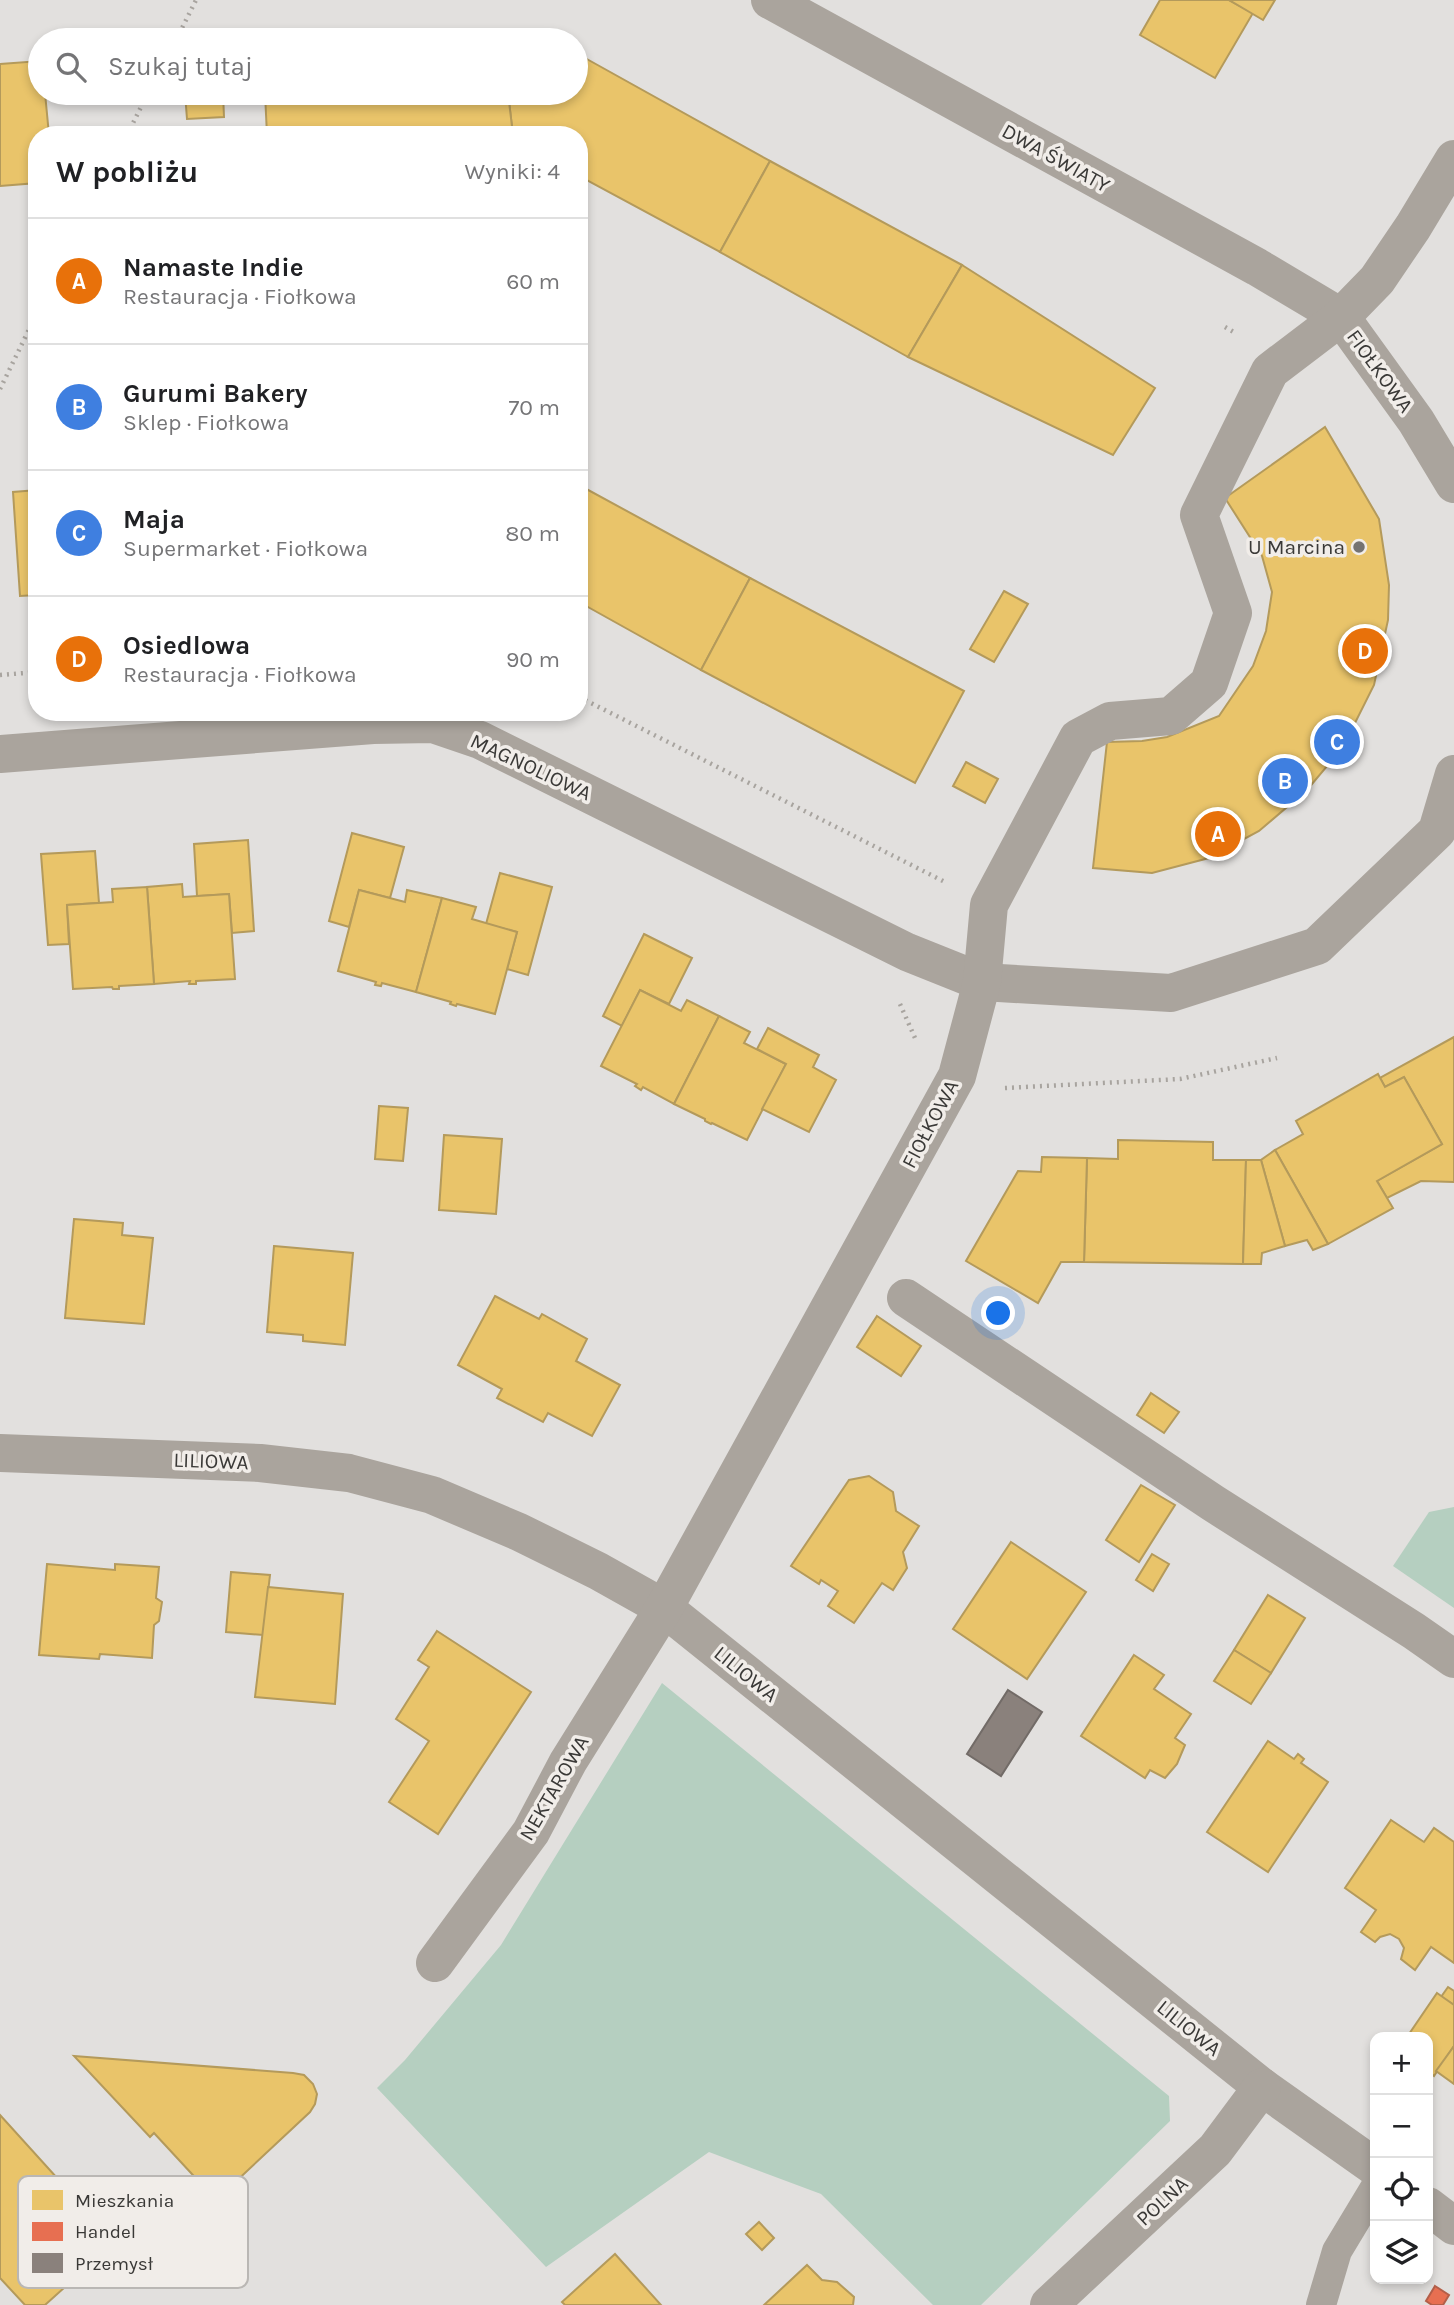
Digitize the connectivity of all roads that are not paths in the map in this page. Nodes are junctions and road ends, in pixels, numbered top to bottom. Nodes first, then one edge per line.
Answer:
1 (770, 0) edge
2 (1454, 159) edge
3 (1340, 317) junction
4 (1454, 484) edge
5 (0, 754) edge
6 (1454, 774) edge
7 (1445, 836) edge
8 (982, 982) junction
9 (906, 1298) dead end
10 (0, 1453) edge
11 (664, 1608) junction
12 (1454, 1659) edge
13 (435, 1963) dead end
14 (1262, 2087) junction
15 (1370, 2163) edge
16 (1370, 2196) edge
17 (1433, 2210) edge
18 (1454, 2226) edge
19 (1049, 2305) edge
20 (1321, 2305) edge

1 - 3 street, DWA ŚWIATY
2 - 3 street, FIOŁKOWA
3 - 4 street, FIOŁKOWA
3 - 8 street, FIOŁKOWA
5 - 8 street, MAGNOLIOWA
6 - 7 street
7 - 8 street
8 - 11 street, FIOŁKOWA
9 - 12 street
10 - 11 street, LILIOWA
11 - 13 street, NEKTAROWA
11 - 14 street, LILIOWA
14 - 15 street, LILIOWA
14 - 19 street, POLNA
16 - 20 lane
17 - 18 street

